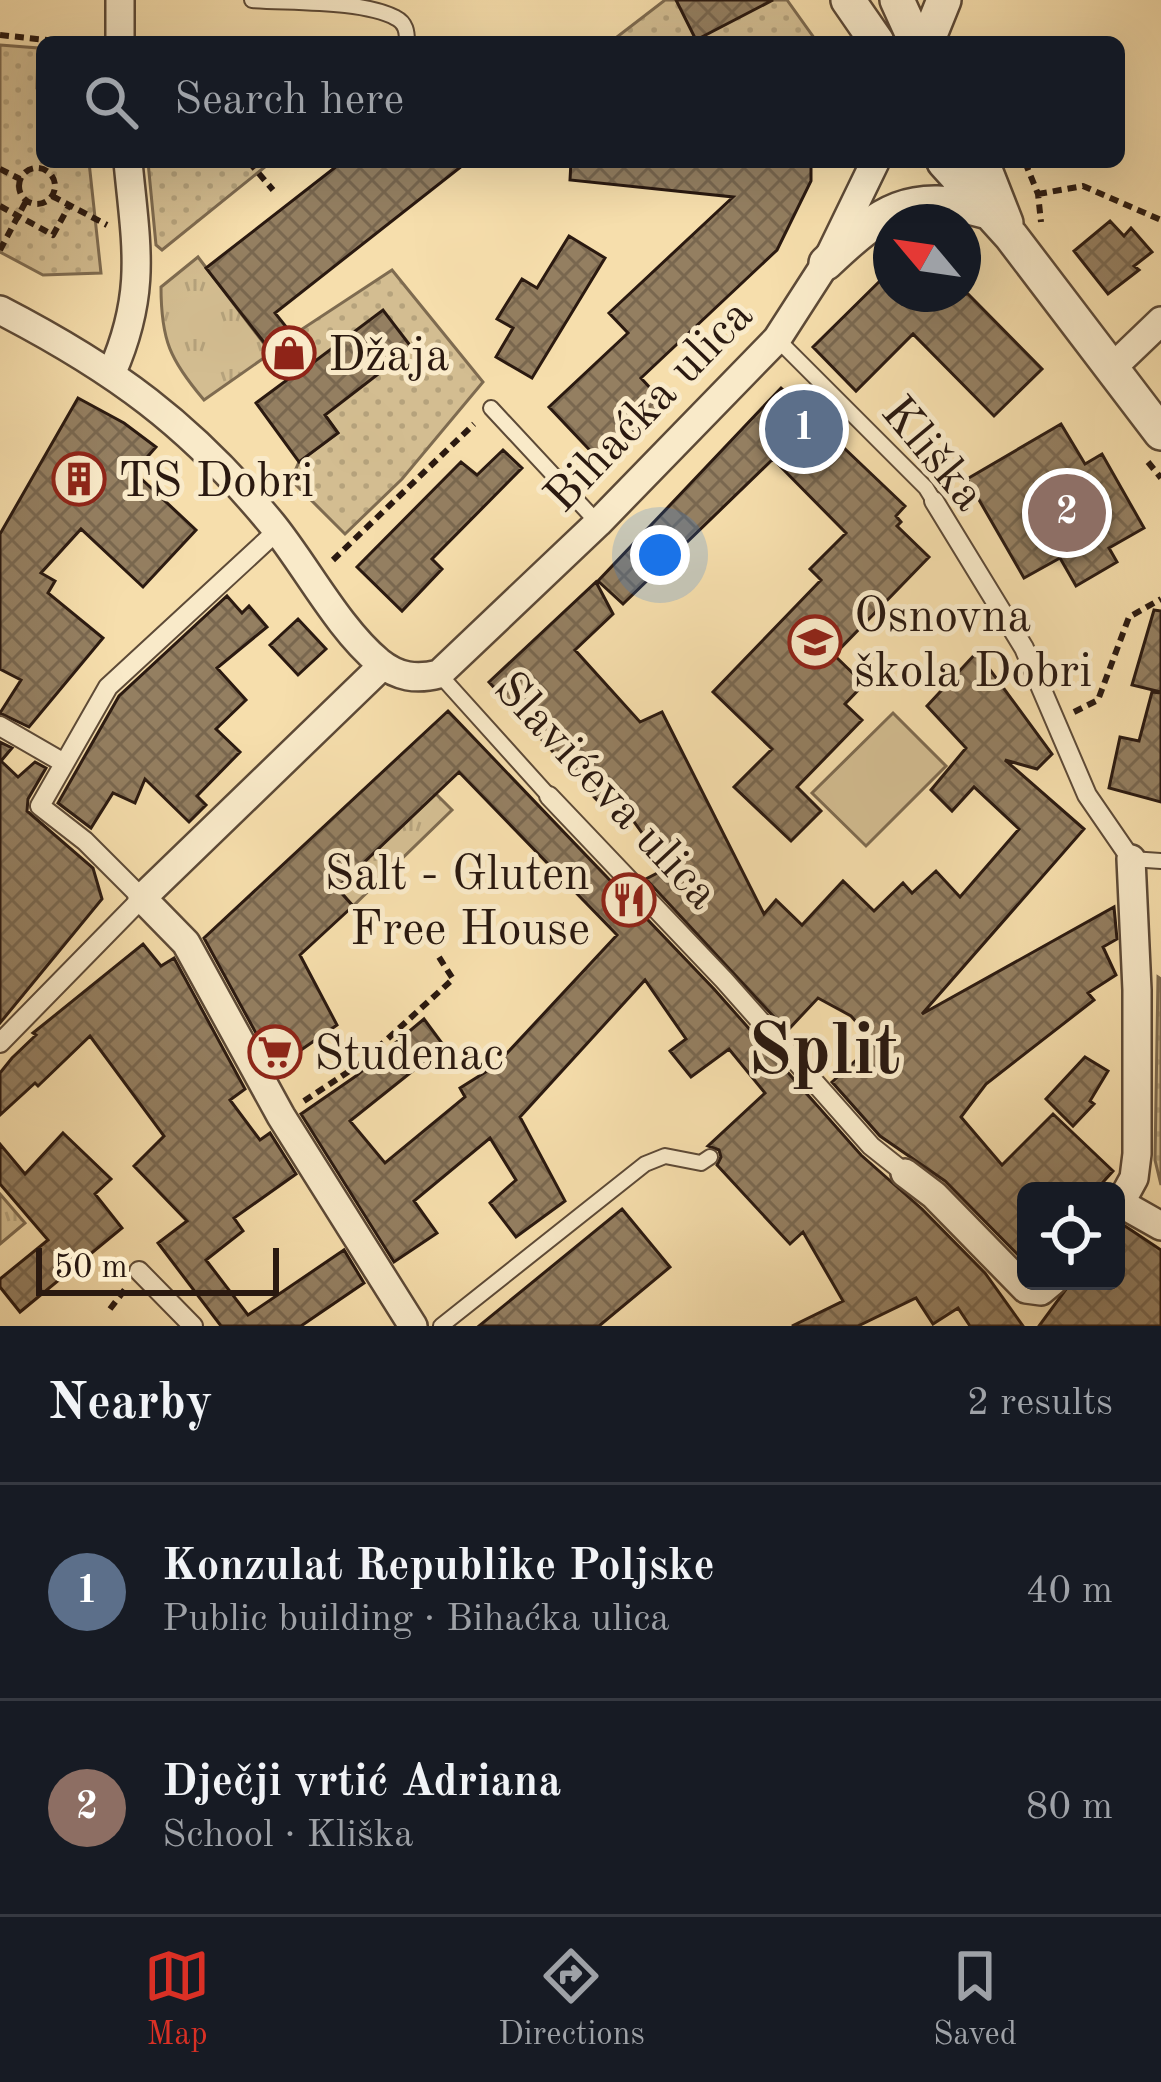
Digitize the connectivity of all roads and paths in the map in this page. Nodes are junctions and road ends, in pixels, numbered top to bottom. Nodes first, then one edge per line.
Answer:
1 (120, 0) edge
2 (252, 0) edge
3 (848, 0) edge
4 (897, 0) edge
5 (944, 0) edge
6 (0, 34) edge
7 (120, 36) edge
8 (405, 36) edge
9 (873, 36) edge
10 (913, 36) edge
11 (929, 36) edge
12 (36, 38) edge
13 (129, 168) edge
14 (254, 168) edge
15 (871, 168) edge
16 (949, 168) edge
17 (984, 168) edge
18 (1028, 168) edge
19 (0, 170) edge
20 (20, 179) junction
21 (273, 190) dead end
22 (52, 196) junction
23 (26, 202) junction
24 (0, 206) edge
25 (69, 206) junction
26 (18, 216) junction
27 (1161, 220) edge
28 (999, 224) junction
29 (136, 239) junction
30 (0, 250) edge
31 (826, 263) junction
32 (0, 310) edge
33 (1161, 321) edge
34 (777, 339) junction
35 (1112, 368) junction
36 (112, 372) junction
37 (491, 408) joint
38 (1161, 433) edge
39 (934, 501) joint
40 (598, 523) junction
41 (277, 531) junction
42 (313, 580) junction
43 (1161, 598) edge
44 (382, 665) junction
45 (439, 674) junction
46 (1054, 722) junction
47 (0, 726) edge
48 (64, 764) junction
49 (549, 796) joint
50 (1131, 860) junction
51 (1161, 861) edge
52 (142, 898) junction
53 (437, 954) dead end
54 (0, 1043) edge
55 (281, 1116) junction
56 (710, 1157) dead end
57 (905, 1173) joint
58 (1125, 1195) edge
59 (1125, 1210) edge
60 (1161, 1226) edge
61 (139, 1271) dead end
62 (1017, 1281) edge
63 (193, 1326) edge
64 (413, 1326) edge
65 (442, 1326) edge

1 - 7 street
2 - 8 lane
3 - 9 street
4 - 10 street
5 - 11 street
6 - 12 path
13 - 29 street
14 - 21 path
15 - 31 street, Bihaćka ulica
16 - 28 street
17 - 28 street
18 - 27 path
19 - 20 path
20 - 22 path
20 - 23 path
22 - 23 path
22 - 25 path
23 - 26 path
24 - 26 path
25 - 26 path
25 - 29 path
26 - 30 path
28 - 31 street
28 - 35 street
29 - 36 street
31 - 34 street, Bihaćka ulica
32 - 36 street
33 - 35 street
34 - 39 lane, Kliška
34 - 40 street, Bihaćka ulica
35 - 38 street
36 - 41 street
37 - 40 lane
37 - 42 path
39 - 46 street, Kliška
40 - 45 street, Bihaćka ulica
41 - 42 street
41 - 48 street
42 - 44 street
43 - 46 path
44 - 45 street, Slavićeva ulica
44 - 52 street
45 - 49 lane, Slavićeva ulica
46 - 50 street, Kliška
47 - 48 street
48 - 52 street
49 - 57 street, Slavićeva ulica
50 - 51 lane
50 - 58 street
52 - 54 street
52 - 55 street
53 - 55 path
55 - 64 street
56 - 65 lane
57 - 62 street, Slavićeva ulica
59 - 60 street
61 - 63 street

